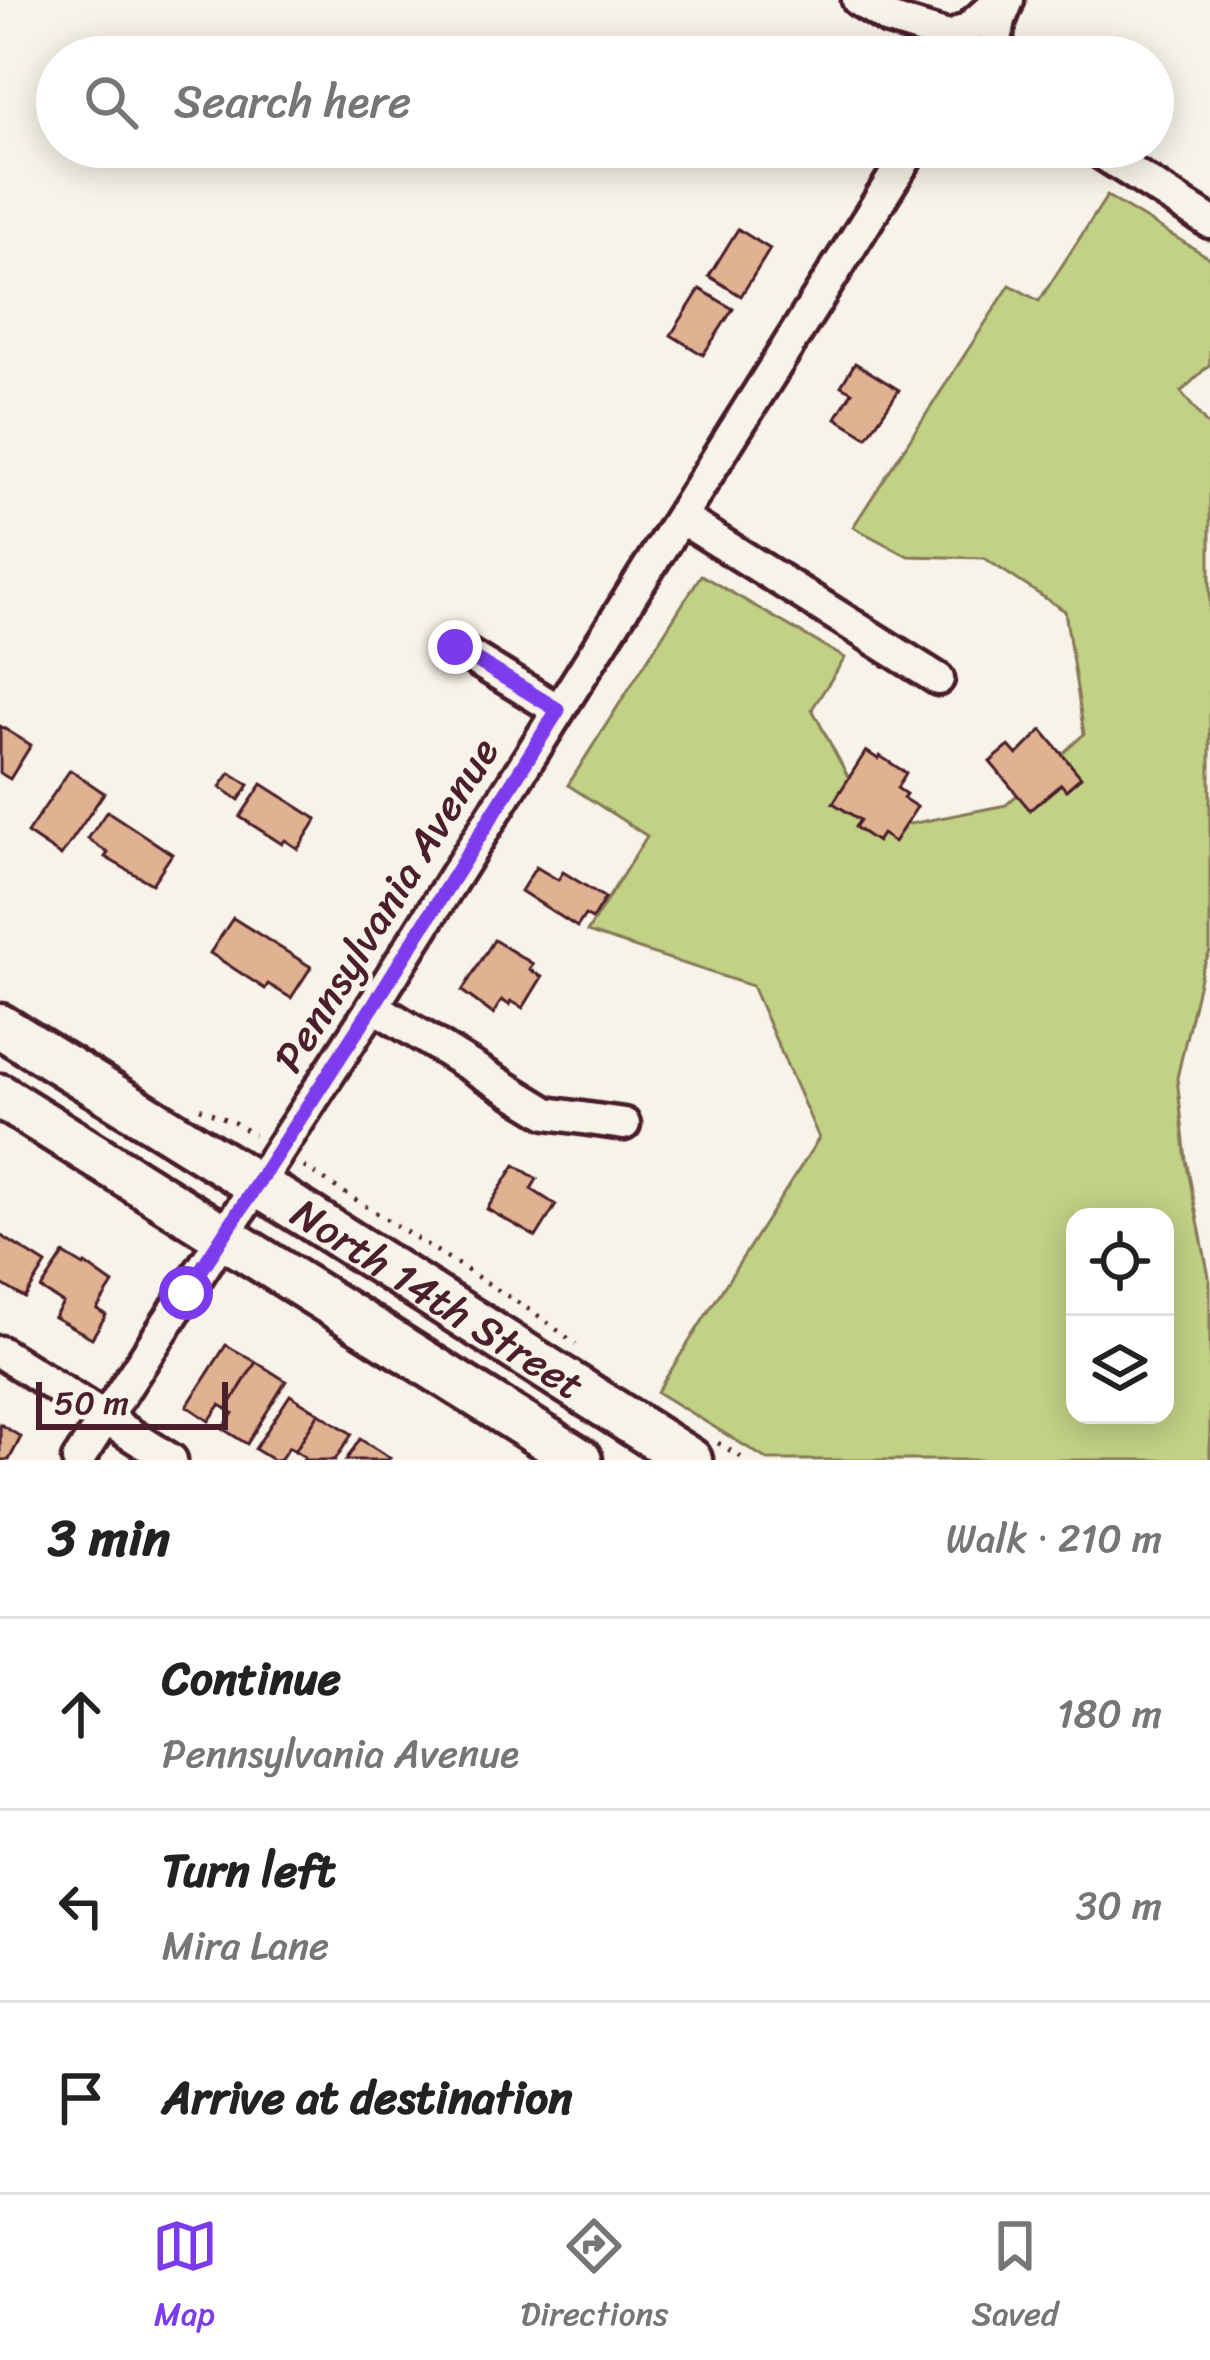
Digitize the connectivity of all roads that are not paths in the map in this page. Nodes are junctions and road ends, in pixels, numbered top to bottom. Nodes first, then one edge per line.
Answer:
1 (858, 0) edge
2 (1004, 0) edge
3 (889, 20) junction
4 (903, 36) edge
5 (928, 36) edge
6 (958, 36) edge
7 (997, 36) edge
8 (900, 168) edge
9 (1125, 168) edge
10 (1210, 222) edge
11 (681, 518) junction
12 (455, 647) dead end
13 (938, 679) dead end
14 (558, 710) junction
15 (373, 1006) junction
16 (0, 1026) edge
17 (0, 1096) edge
18 (624, 1124) dead end
19 (256, 1184) junction
20 (222, 1236) junction
21 (0, 1352) edge
22 (106, 1419) junction
23 (78, 1460) edge
24 (171, 1460) edge
25 (580, 1460) edge
26 (691, 1460) edge

1 - 3 street
2 - 6 street
2 - 7 street
3 - 4 street
3 - 5 street
8 - 11 street, Pennsylvania Avenue
9 - 10 street
11 - 13 street
11 - 14 street, Pennsylvania Avenue
12 - 14 street
14 - 15 street, Pennsylvania Avenue
15 - 18 street
15 - 19 street, Pennsylvania Avenue
16 - 19 main road, North 14th Street
17 - 20 main road, North 14th Street
19 - 20 street, Pennsylvania Avenue
19 - 26 main road, North 14th Street
20 - 22 street, Pennsylvania Avenue
20 - 25 main road, North 14th Street
21 - 22 street
22 - 23 street, Pennsylvania Avenue
22 - 24 street

